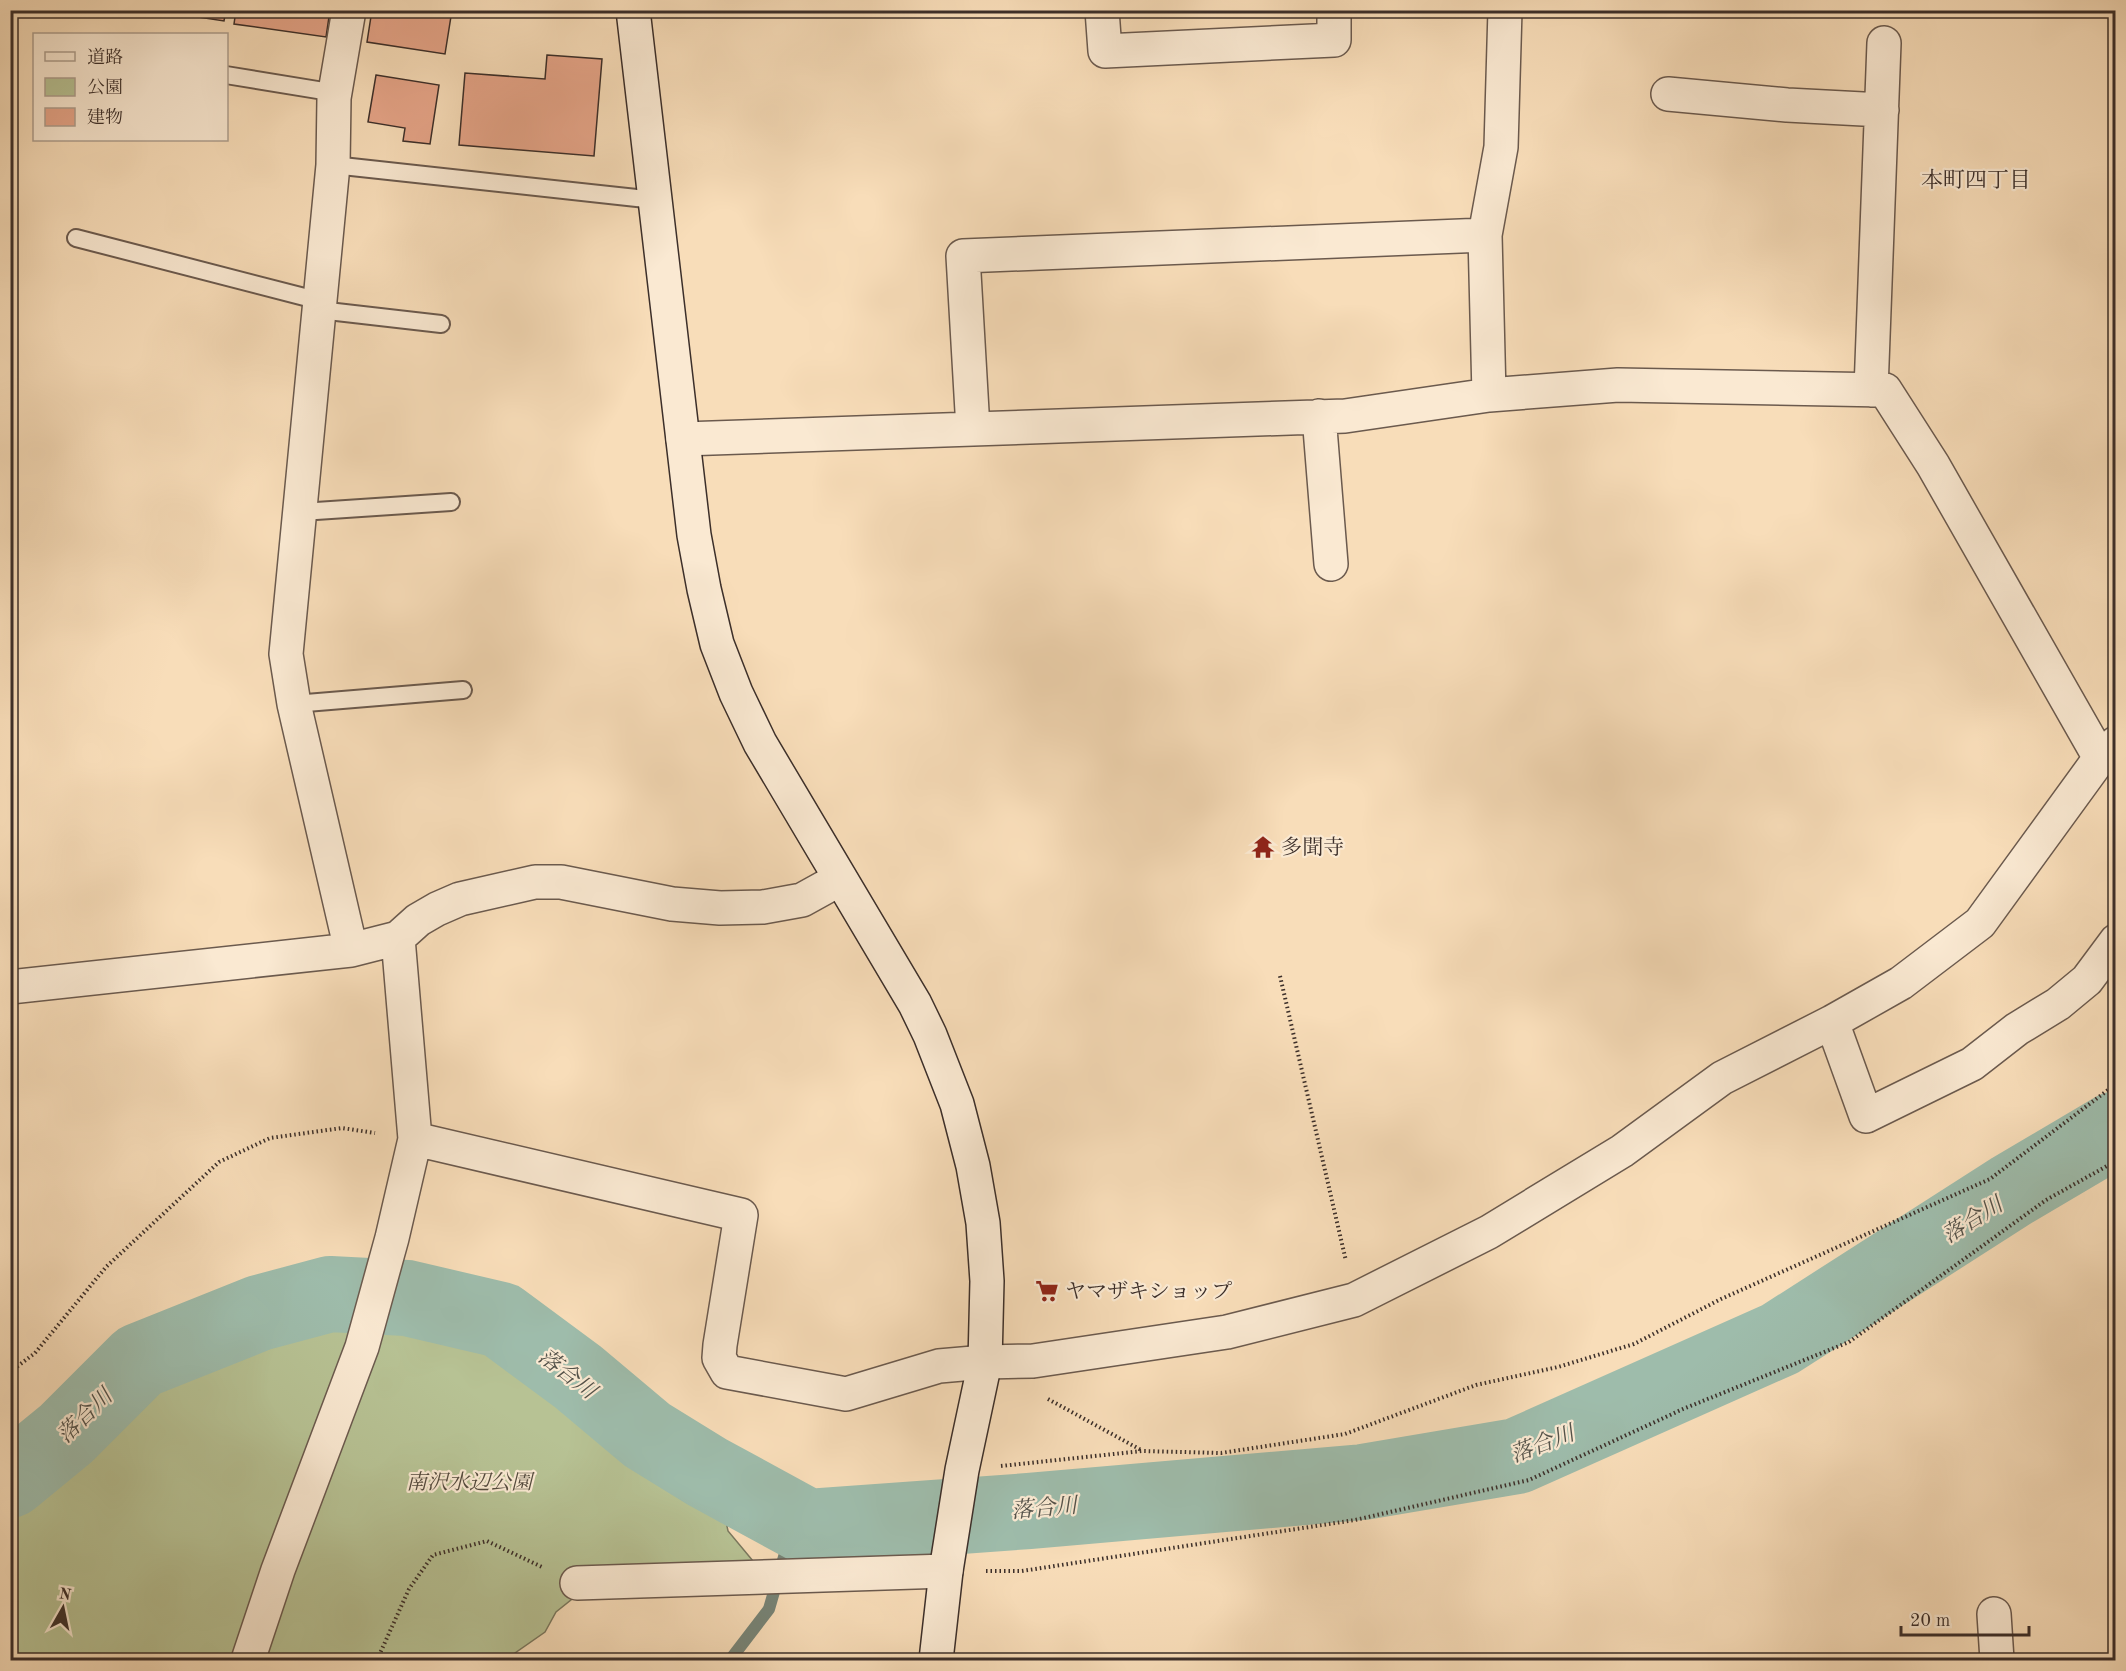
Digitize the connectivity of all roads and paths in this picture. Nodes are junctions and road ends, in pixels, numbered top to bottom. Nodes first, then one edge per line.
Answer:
1 (349, 10) edge
2 (633, 10) edge
3 (1102, 10) edge
4 (1334, 10) edge
5 (1505, 10) edge
6 (1884, 43) dead end
7 (228, 75) edge
8 (336, 93) junction
9 (1668, 94) dead end
10 (1882, 110) junction
11 (333, 165) junction
12 (655, 201) junction
13 (1485, 235) junction
14 (76, 238) dead end
15 (320, 305) junction
16 (441, 324) dead end
17 (1871, 390) junction
18 (1490, 395) junction
19 (1319, 417) junction
20 (973, 429) junction
21 (683, 439) junction
22 (452, 502) dead end
23 (301, 512) junction
24 (1331, 564) dead end
25 (463, 690) dead end
26 (294, 704) junction
27 (2108, 750) edge
28 (840, 879) junction
29 (398, 938) junction
30 (2115, 941) edge
31 (351, 950) junction
32 (1280, 976) dead end
33 (10, 987) edge
34 (1832, 1022) junction
35 (2115, 1084) edge
36 (415, 1139) junction
37 (2115, 1161) edge
38 (1354, 1300) junction
39 (985, 1362) junction
40 (10, 1372) edge
41 (1040, 1394) dead end
42 (1142, 1451) junction
43 (961, 1475) junction
44 (947, 1565) junction
45 (577, 1583) joint
46 (1994, 1614) dead end
47 (248, 1660) edge
48 (376, 1660) edge
49 (936, 1660) edge
50 (1996, 1660) edge

1 - 8 street
2 - 12 street
3 - 4 street
5 - 13 street
6 - 10 street
7 - 8 lane
8 - 11 street
9 - 10 street
10 - 17 street
11 - 12 lane
11 - 15 street
12 - 21 street
13 - 18 street
13 - 20 street
14 - 15 lane
15 - 16 lane
15 - 23 street
17 - 18 street
17 - 27 street
18 - 19 street
19 - 20 street
19 - 24 street
20 - 21 street
21 - 28 street
22 - 23 lane
23 - 26 street
25 - 26 lane
26 - 31 street
27 - 34 street
28 - 29 street
28 - 39 street
29 - 31 street
29 - 36 street
30 - 34 street
31 - 33 street
32 - 38 path
34 - 38 street
35 - 42 path
36 - 39 street
36 - 40 path
36 - 47 street
37 - 44 path
38 - 39 street
39 - 43 street
41 - 42 path
42 - 43 path
43 - 44 street
44 - 45 street
44 - 49 street
45 - 48 path
46 - 50 street

